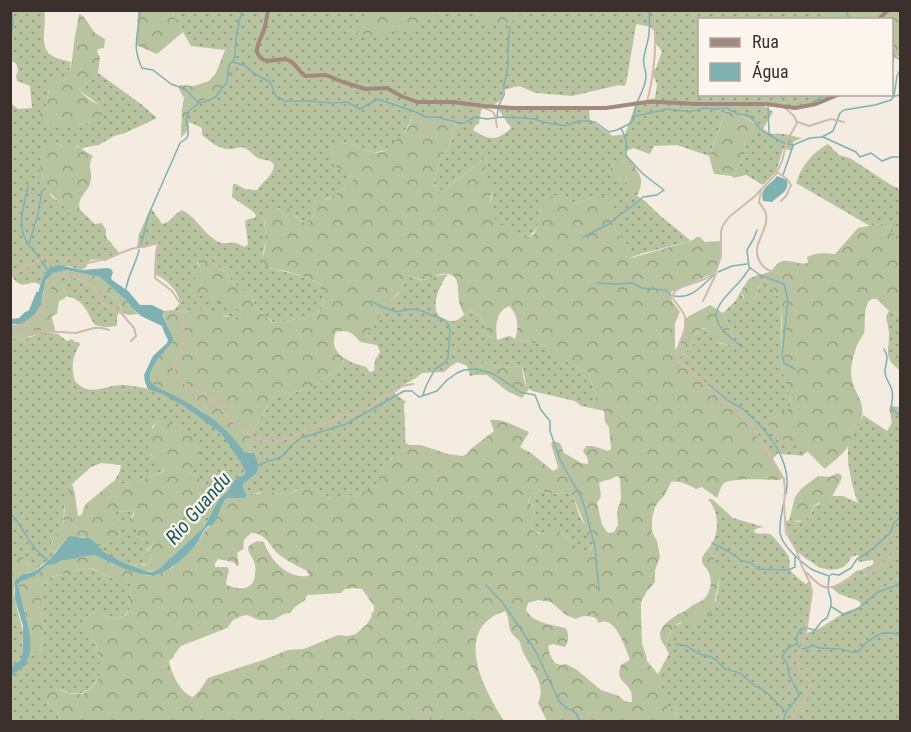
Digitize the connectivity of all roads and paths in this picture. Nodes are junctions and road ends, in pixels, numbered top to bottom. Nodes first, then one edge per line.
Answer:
1 (268, 10) edge
2 (654, 10) edge
3 (835, 96) edge
4 (647, 102) junction
5 (476, 105) junction
6 (782, 106) junction
7 (797, 122) junction
8 (844, 122) dead end
9 (497, 127) dead end
10 (777, 172) junction
11 (761, 188) junction
12 (781, 201) dead end
13 (718, 268) junction
14 (778, 273) dead end
15 (10, 275) edge
16 (703, 301) dead end
17 (10, 328) edge
18 (109, 330) dead end
19 (10, 334) edge
20 (131, 341) dead end
21 (413, 384) dead end
22 (900, 548) edge
23 (806, 571) junction
24 (791, 722) edge

1 - 5 main road
2 - 4 street
3 - 6 main road
4 - 5 main road
4 - 6 main road
5 - 9 street
6 - 7 street
7 - 8 street
7 - 10 street
10 - 11 street
10 - 12 street
11 - 13 street
11 - 14 street
13 - 16 street
13 - 23 street
15 - 21 street
17 - 20 street
18 - 19 street
22 - 23 street
23 - 24 street

